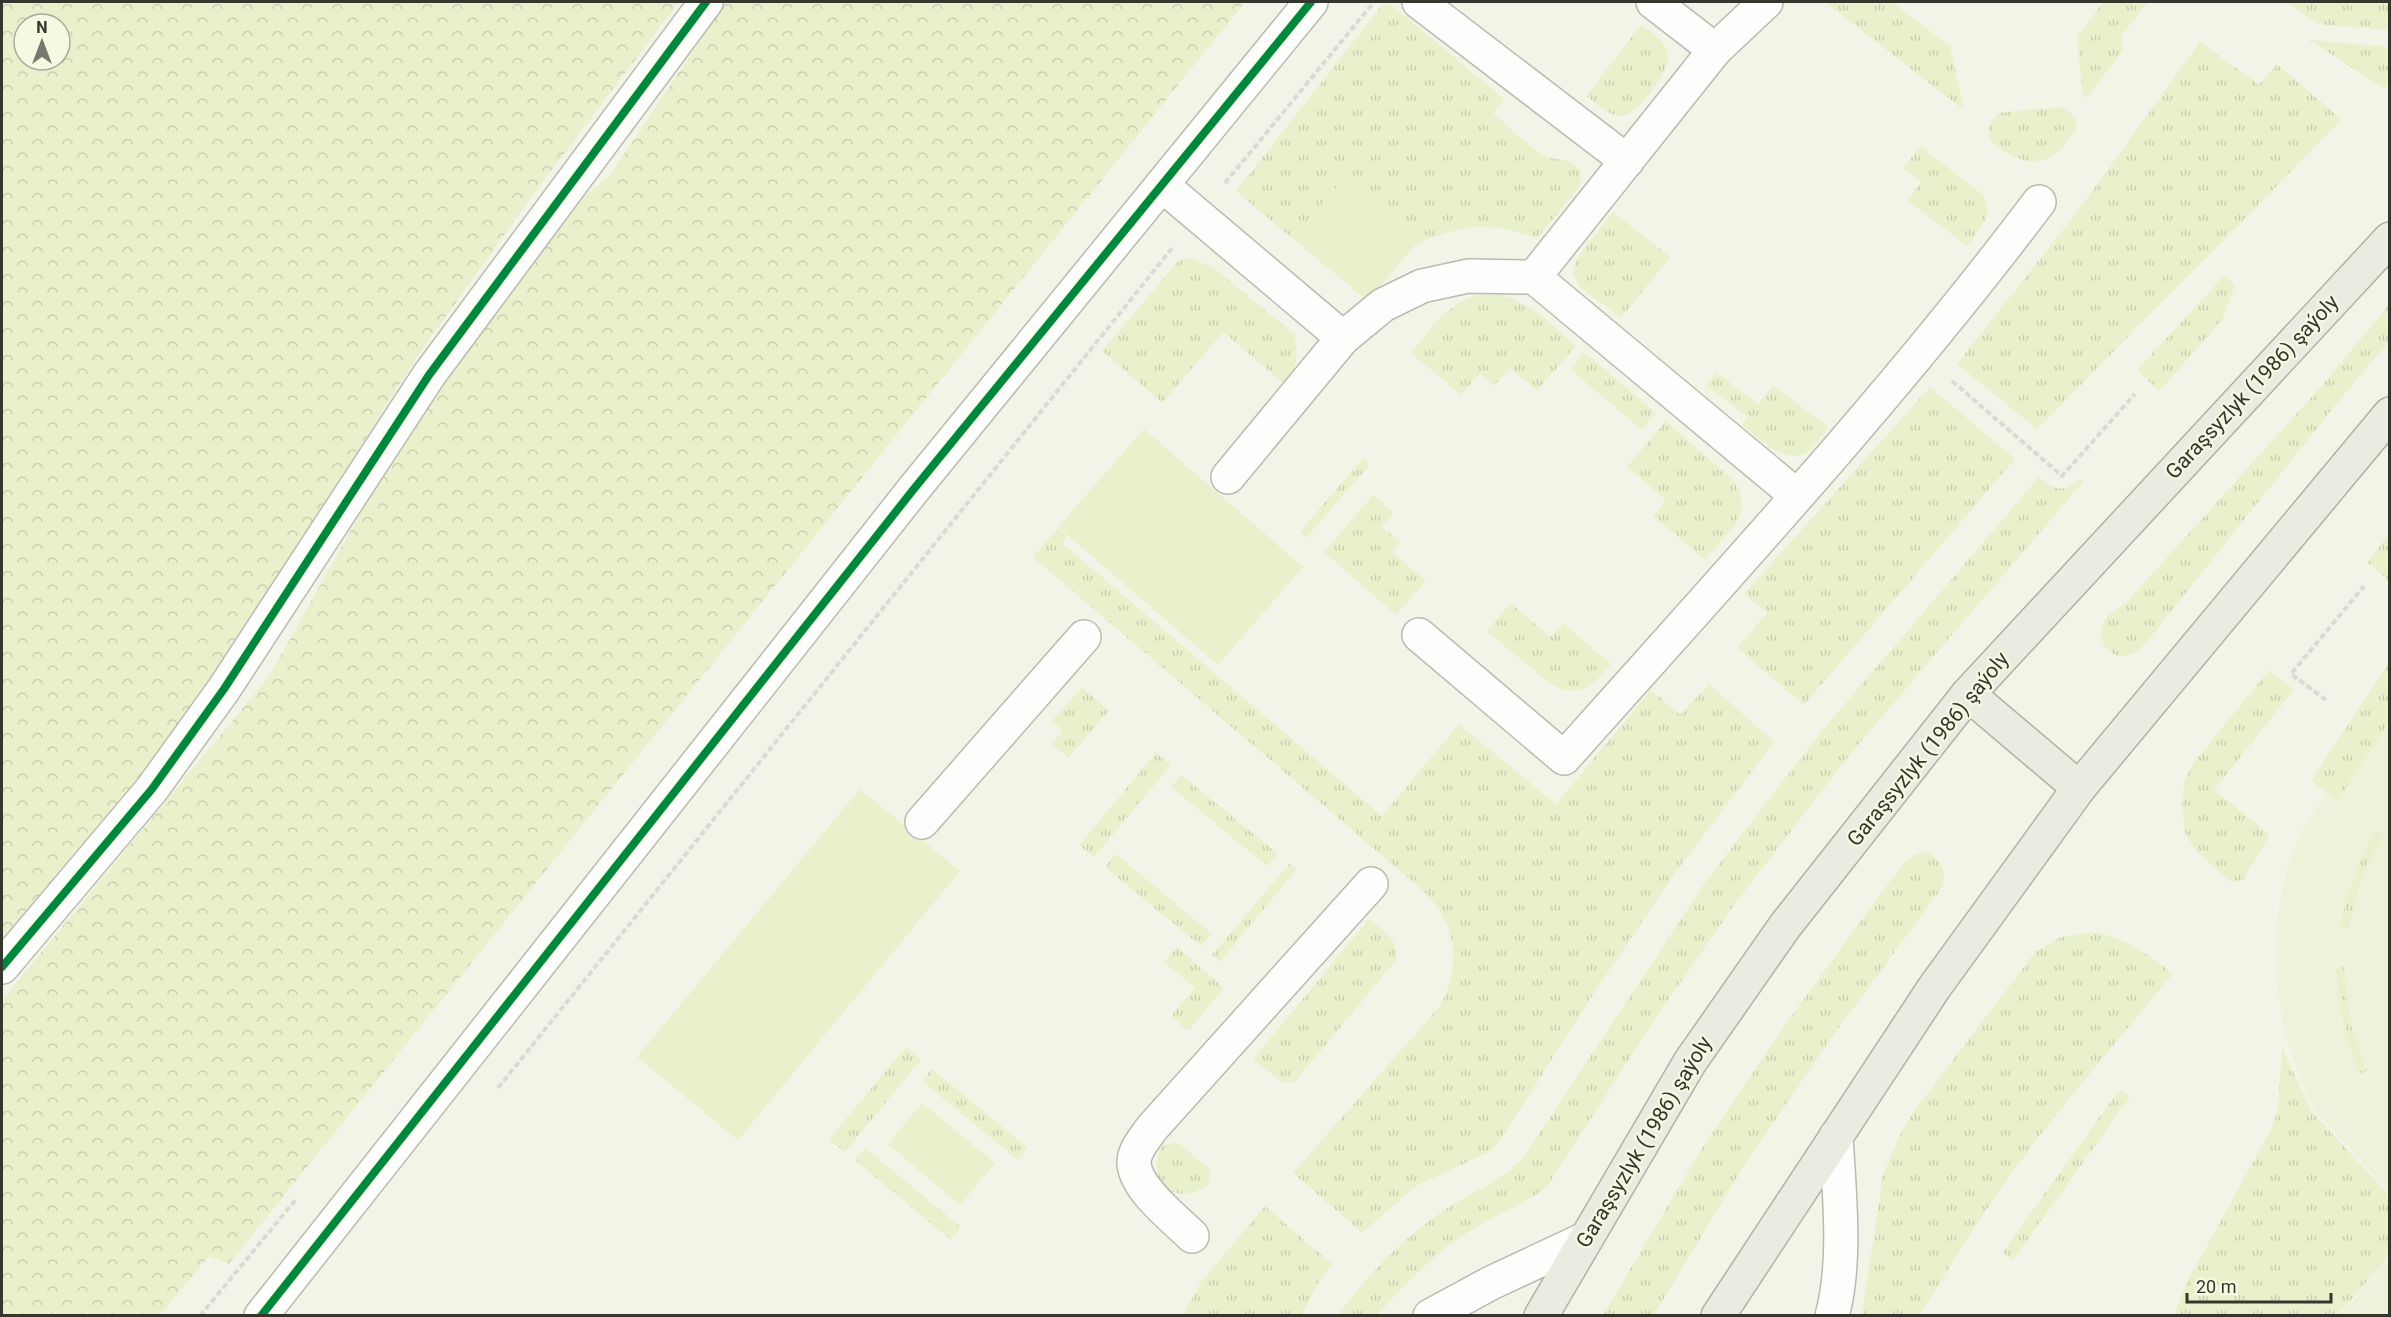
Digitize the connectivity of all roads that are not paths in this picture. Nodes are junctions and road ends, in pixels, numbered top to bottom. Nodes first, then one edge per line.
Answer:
1 (706, 2) edge
2 (1311, 2) edge
3 (1419, 2) edge
4 (1653, 2) edge
5 (1766, 2) edge
6 (1715, 50) junction
7 (1627, 161) junction
8 (1162, 185) junction
9 (2039, 202) dead end
10 (2390, 239) edge
11 (1534, 277) junction
12 (1343, 338) junction
13 (2390, 414) edge
14 (1228, 477) dead end
15 (1797, 496) junction
16 (1419, 635) dead end
17 (1084, 637) dead end
18 (1968, 694) junction
19 (2079, 788) junction
20 (922, 822) dead end
21 (1371, 884) dead end
22 (2, 967) edge
23 (1836, 1136) junction
24 (1192, 1236) dead end
25 (1585, 1239) junction
26 (261, 1316) edge
27 (1430, 1316) edge
28 (1541, 1316) edge
29 (1718, 1316) edge
30 (1833, 1316) edge

1 - 22 street
2 - 8 street
3 - 7 street
4 - 6 street
5 - 6 street
6 - 7 street
7 - 11 street
8 - 12 street
8 - 26 street
9 - 15 street
10 - 18 main road, Garaşsyzlyk (1986) şaýoly
11 - 12 street
11 - 15 street
12 - 14 street
13 - 19 main road
15 - 16 street
17 - 20 street
18 - 19 main road
18 - 25 main road, Garaşsyzlyk (1986) şaýoly
19 - 23 main road
21 - 24 street
23 - 29 main road
23 - 30 street
25 - 27 street
25 - 28 main road, Garaşsyzlyk (1986) şaýoly

